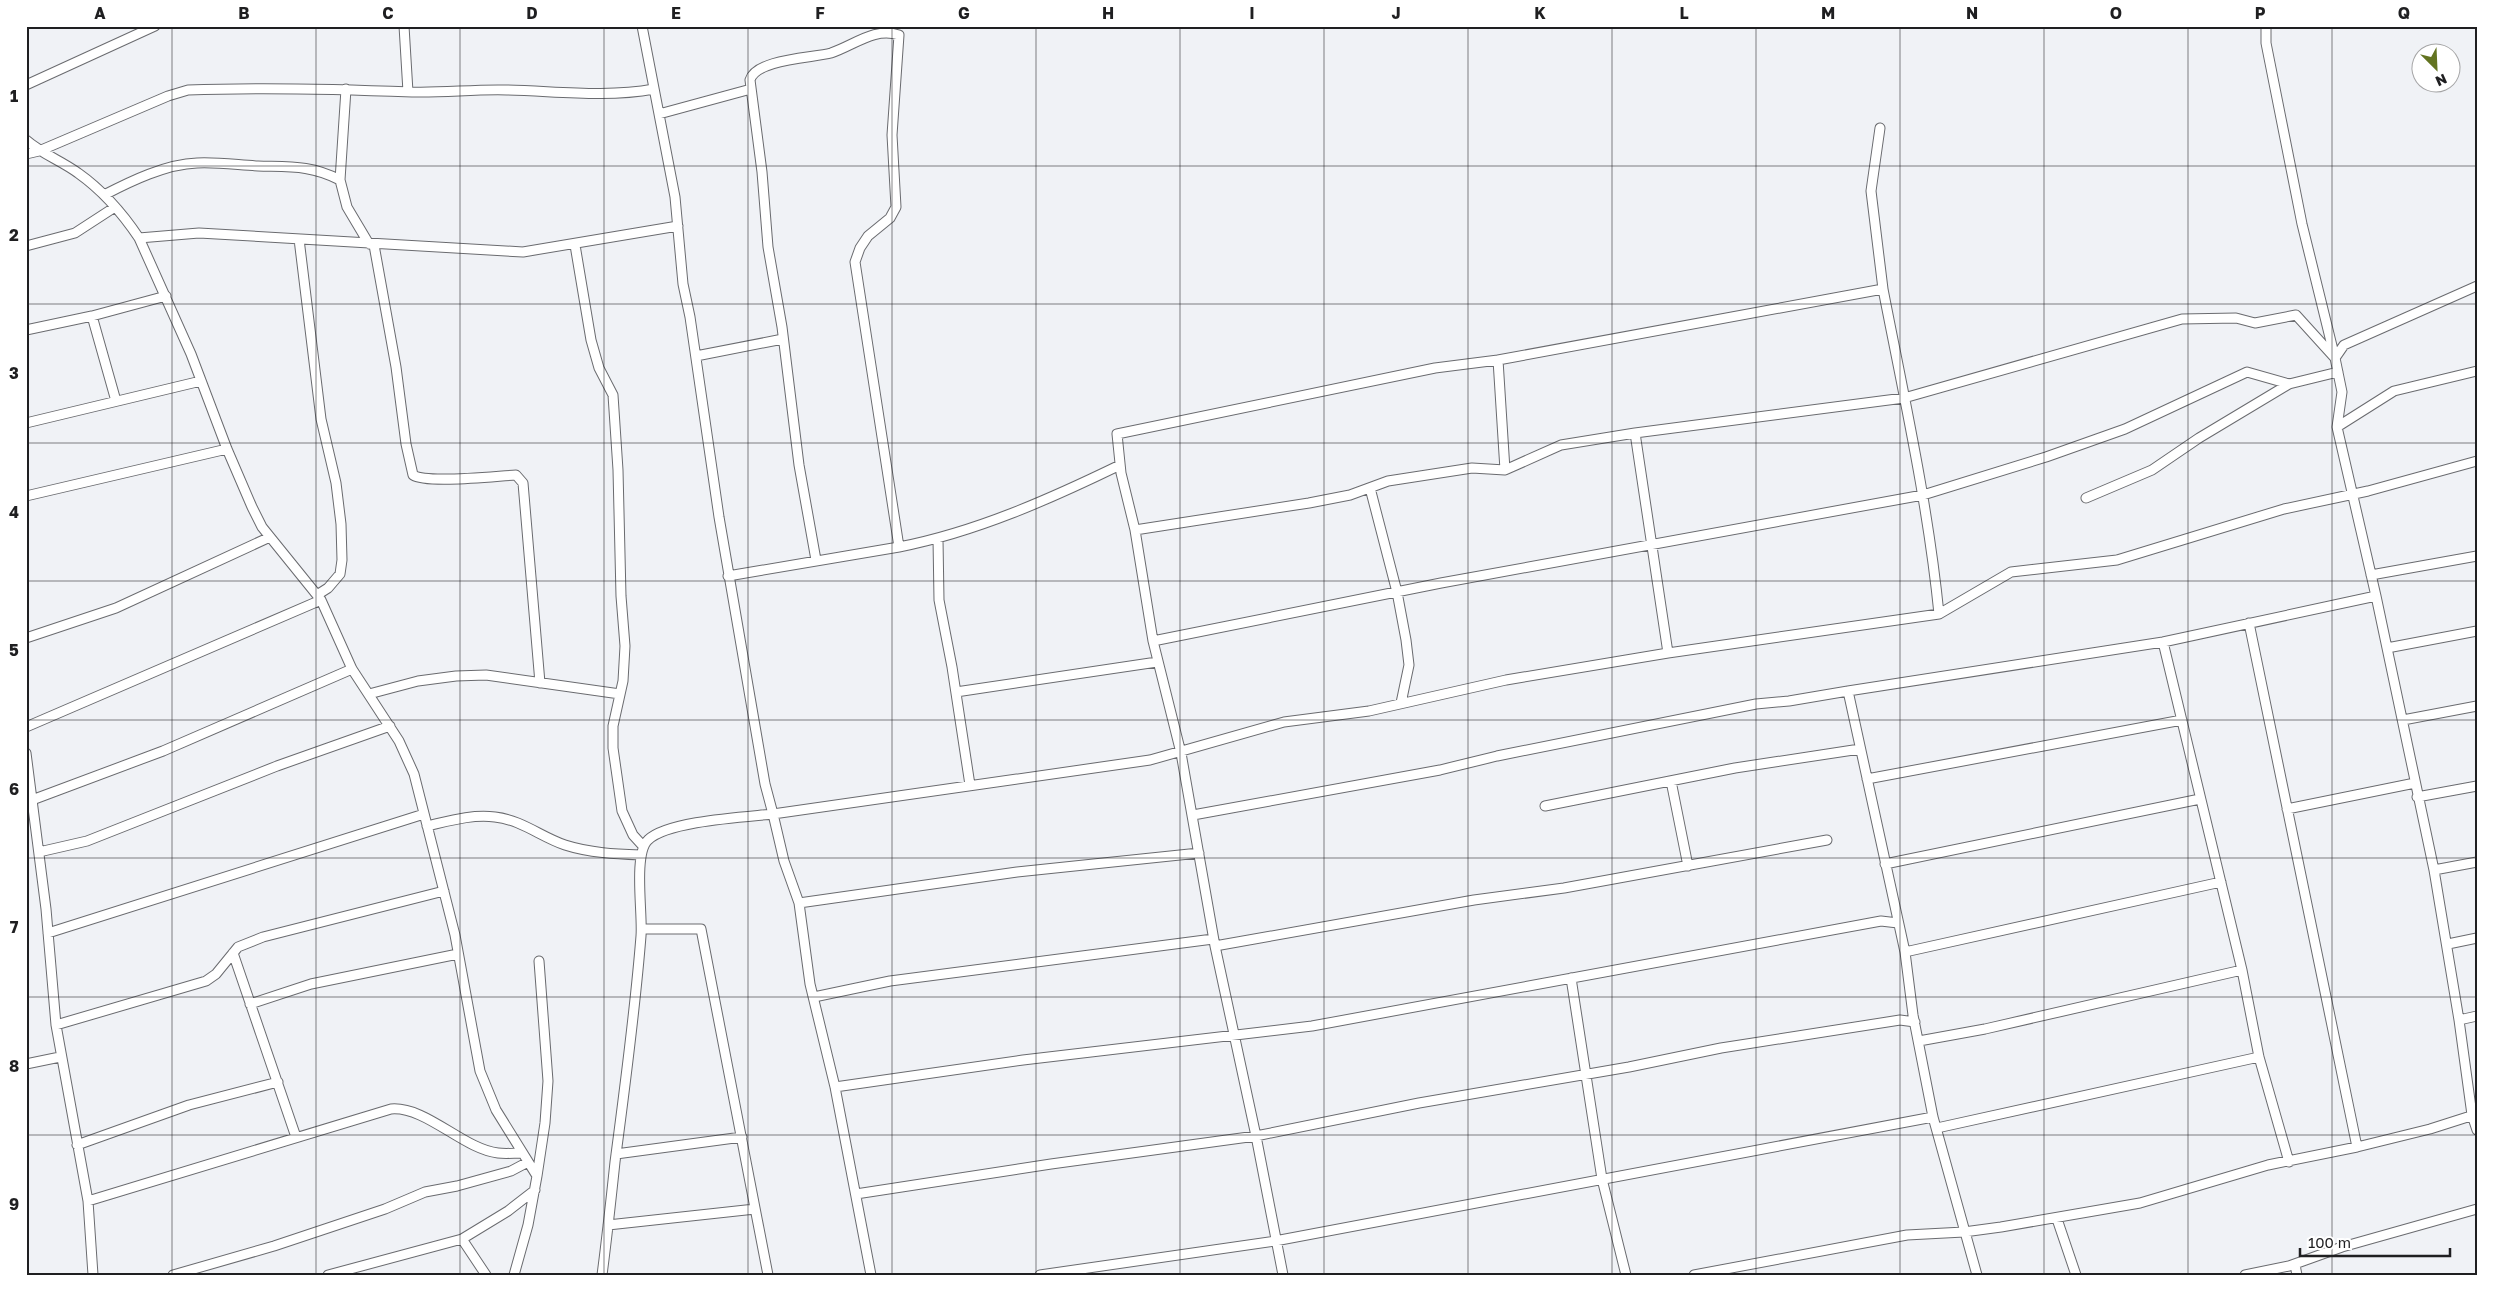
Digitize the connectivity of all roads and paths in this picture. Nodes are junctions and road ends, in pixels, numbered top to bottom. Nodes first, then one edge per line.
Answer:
1 (155, 26) edge
2 (404, 26) edge
3 (642, 26) edge
4 (2266, 26) edge
5 (26, 85) edge
6 (346, 88) junction
7 (654, 89) junction
8 (751, 90) junction
9 (408, 92) junction
10 (659, 114) junction
11 (1880, 128) dead end
12 (26, 140) edge
13 (39, 151) junction
14 (26, 154) edge
15 (340, 180) junction
16 (104, 195) junction
17 (115, 207) junction
18 (678, 226) junction
19 (139, 238) junction
20 (299, 238) junction
21 (371, 245) junction
22 (576, 245) junction
23 (26, 246) edge
24 (2477, 286) edge
25 (1883, 289) junction
26 (166, 296) junction
27 (92, 316) junction
28 (26, 330) edge
29 (783, 339) junction
30 (696, 356) junction
31 (2335, 358) junction
32 (1498, 360) junction
33 (2338, 372) junction
34 (2477, 372) edge
35 (201, 381) junction
36 (2289, 384) junction
37 (1904, 398) junction
38 (116, 401) junction
39 (26, 423) edge
40 (2337, 427) junction
41 (1635, 433) junction
42 (227, 449) junction
43 (2477, 461) edge
44 (1120, 465) junction
45 (1505, 470) junction
46 (1370, 488) junction
47 (2353, 494) junction
48 (1923, 495) junction
49 (26, 496) edge
50 (2086, 498) dead end
51 (1135, 530) junction
52 (270, 537) junction
53 (938, 539) junction
54 (1651, 545) junction
55 (899, 547) junction
56 (2477, 556) edge
57 (816, 560) junction
58 (2371, 575) junction
59 (728, 576) junction
60 (1397, 592) junction
61 (2376, 596) junction
62 (319, 598) junction
63 (1938, 614) junction
64 (2249, 623) junction
65 (2477, 631) edge
66 (26, 638) edge
67 (1153, 641) junction
68 (2163, 642) junction
69 (2387, 648) junction
70 (1668, 653) junction
71 (1157, 662) junction
72 (352, 669) junction
73 (540, 683) junction
74 (1848, 691) junction
75 (956, 692) junction
76 (369, 694) junction
77 (620, 694) junction
78 (1401, 703) junction
79 (2477, 706) edge
80 (2182, 720) junction
81 (2403, 720) junction
82 (390, 726) junction
83 (26, 727) edge
84 (1860, 749) junction
85 (26, 752) edge
86 (1181, 753) junction
87 (27, 770) edge
88 (1867, 779) junction
89 (1671, 780) junction
90 (2415, 782) junction
91 (970, 785) junction
92 (2477, 786) edge
93 (2417, 797) junction
94 (2200, 799) junction
95 (32, 800) junction
96 (1545, 806) dead end
97 (2287, 809) junction
98 (424, 814) junction
99 (773, 814) junction
100 (1193, 815) junction
101 (427, 826) junction
102 (1827, 840) dead end
103 (642, 851) junction
104 (39, 852) junction
105 (1199, 853) junction
106 (2477, 862) edge
107 (1885, 864) junction
108 (1688, 866) junction
109 (2434, 870) junction
110 (2221, 882) junction
111 (444, 891) junction
112 (799, 903) junction
113 (1898, 923) junction
114 (642, 929) junction
115 (48, 933) junction
116 (2477, 938) edge
117 (1214, 943) junction
118 (2448, 944) junction
119 (1905, 952) junction
120 (233, 953) junction
121 (458, 954) junction
122 (539, 961) dead end
123 (2242, 970) junction
124 (1572, 978) junction
125 (814, 997) junction
126 (250, 1004) junction
127 (2477, 1016) edge
128 (2460, 1020) junction
129 (1914, 1022) junction
130 (56, 1026) junction
131 (1235, 1036) junction
132 (1919, 1041) junction
133 (60, 1057) junction
134 (2259, 1057) junction
135 (26, 1064) edge
136 (1587, 1073) junction
137 (278, 1082) junction
138 (834, 1087) junction
139 (2474, 1114) edge
140 (1933, 1117) junction
141 (1937, 1128) junction
142 (2477, 1130) edge
143 (1256, 1136) junction
144 (296, 1137) junction
145 (742, 1137) junction
146 (77, 1145) junction
147 (2357, 1147) junction
148 (522, 1153) junction
149 (616, 1154) junction
150 (528, 1162) junction
151 (2289, 1162) junction
152 (537, 1176) junction
153 (1602, 1179) junction
154 (535, 1190) junction
155 (856, 1194) junction
156 (88, 1201) junction
157 (755, 1209) junction
158 (2477, 1209) edge
159 (2057, 1219) junction
160 (608, 1225) junction
161 (1964, 1232) junction
162 (462, 1239) junction
163 (1275, 1241) junction
164 (2295, 1264) junction
165 (93, 1275) edge
166 (173, 1275) edge
167 (328, 1275) edge
168 (486, 1275) edge
169 (514, 1275) edge
170 (602, 1275) edge
171 (768, 1275) edge
172 (872, 1275) edge
173 (1040, 1275) edge
174 (1282, 1275) edge
175 (1626, 1275) edge
176 (1694, 1275) edge
177 (1977, 1275) edge
178 (2076, 1275) edge
179 (2245, 1275) edge
180 (2297, 1275) edge

1 - 5 street
2 - 9 street
3 - 7 street
4 - 31 street
6 - 9 street
6 - 13 street
6 - 15 street
7 - 9 street
7 - 10 street
8 - 10 street
8 - 29 street
8 - 55 street
10 - 18 street
11 - 25 street
12 - 13 street
13 - 14 street
13 - 16 street
15 - 16 street
15 - 21 street
16 - 17 street
17 - 19 street
17 - 23 street
18 - 22 street
18 - 30 street
19 - 20 street
19 - 26 street
20 - 21 street
20 - 62 street
21 - 22 street
21 - 73 street
22 - 77 street
24 - 31 street
25 - 32 street
25 - 37 street
26 - 27 street
26 - 35 street
27 - 28 street
27 - 38 street
29 - 30 street
29 - 57 street
30 - 59 street
31 - 33 street
31 - 37 street
32 - 44 street
32 - 45 street
33 - 36 street
33 - 40 street
34 - 40 street
35 - 38 street
35 - 42 street
36 - 48 street
36 - 50 street
37 - 41 street
37 - 48 street
38 - 39 street
40 - 47 street
41 - 45 street
41 - 54 street
42 - 49 street
42 - 52 street
43 - 47 street
44 - 51 street
44 - 53 street
45 - 46 street
46 - 51 street
46 - 60 street
47 - 58 street
47 - 63 street
48 - 54 street
48 - 63 street
51 - 67 street
52 - 62 street
52 - 66 street
53 - 55 street
53 - 75 street
54 - 60 street
54 - 70 street
55 - 57 street
56 - 58 street
57 - 59 street
58 - 61 street
59 - 99 street
60 - 67 street
60 - 78 street
61 - 64 street
61 - 69 street
62 - 72 street
62 - 83 street
63 - 70 street
64 - 68 street
64 - 97 street
65 - 69 street
67 - 71 street
68 - 74 street
68 - 80 street
69 - 81 street
70 - 78 street
71 - 75 street
71 - 86 street
72 - 76 street
72 - 95 street
73 - 76 street
73 - 77 street
74 - 84 street
74 - 100 street
75 - 91 street
76 - 82 street
77 - 103 street
78 - 86 street
79 - 81 street
80 - 88 street
80 - 94 street
81 - 90 street
82 - 98 street
82 - 104 street
84 - 88 street
84 - 89 street
85 - 87 street
86 - 91 street
86 - 100 street
87 - 95 street
88 - 107 street
89 - 96 street
89 - 108 street
90 - 93 street
90 - 97 street
91 - 99 street
92 - 93 street
93 - 109 street
94 - 107 street
94 - 110 street
95 - 104 street
97 - 147 street
98 - 101 street
98 - 115 street
99 - 103 street
99 - 112 street
100 - 105 street
101 - 103 street
101 - 111 street
102 - 108 street
103 - 114 street
104 - 115 street
105 - 112 street
105 - 117 street
106 - 109 street
107 - 113 street
108 - 117 street
109 - 118 street
110 - 119 street
110 - 123 street
111 - 120 street
111 - 121 street
112 - 125 street
113 - 119 street
113 - 124 street
114 - 145 street
114 - 149 street
115 - 130 street
116 - 118 street
117 - 125 street
117 - 131 street
118 - 128 street
119 - 129 street
120 - 126 street
120 - 130 street
121 - 126 street
121 - 148 street
122 - 152 street
123 - 132 street
123 - 134 street
124 - 131 street
124 - 136 street
125 - 138 street
126 - 137 street
127 - 128 street
128 - 139 street
129 - 132 street
129 - 136 street
130 - 133 street
131 - 138 street
131 - 143 street
132 - 140 street
133 - 135 street
133 - 146 street
134 - 141 street
134 - 151 street
136 - 143 street
136 - 153 street
137 - 144 street
137 - 146 street
138 - 155 street
139 - 142 street
139 - 147 street
140 - 141 street
140 - 153 street
141 - 161 street
143 - 155 street
143 - 163 street
144 - 148 street
144 - 156 street
145 - 149 street
145 - 157 street
146 - 156 street
147 - 151 street
148 - 150 street
149 - 160 street
150 - 152 street
150 - 166 street
151 - 159 street
152 - 154 street
153 - 163 street
153 - 175 street
154 - 162 street
154 - 169 street
155 - 172 street
156 - 165 street
157 - 160 street
157 - 171 street
158 - 164 street
159 - 161 street
159 - 178 street
160 - 170 street
161 - 176 street
161 - 177 street
162 - 167 street
162 - 168 street
163 - 173 street
163 - 174 street
164 - 179 street
164 - 180 street

